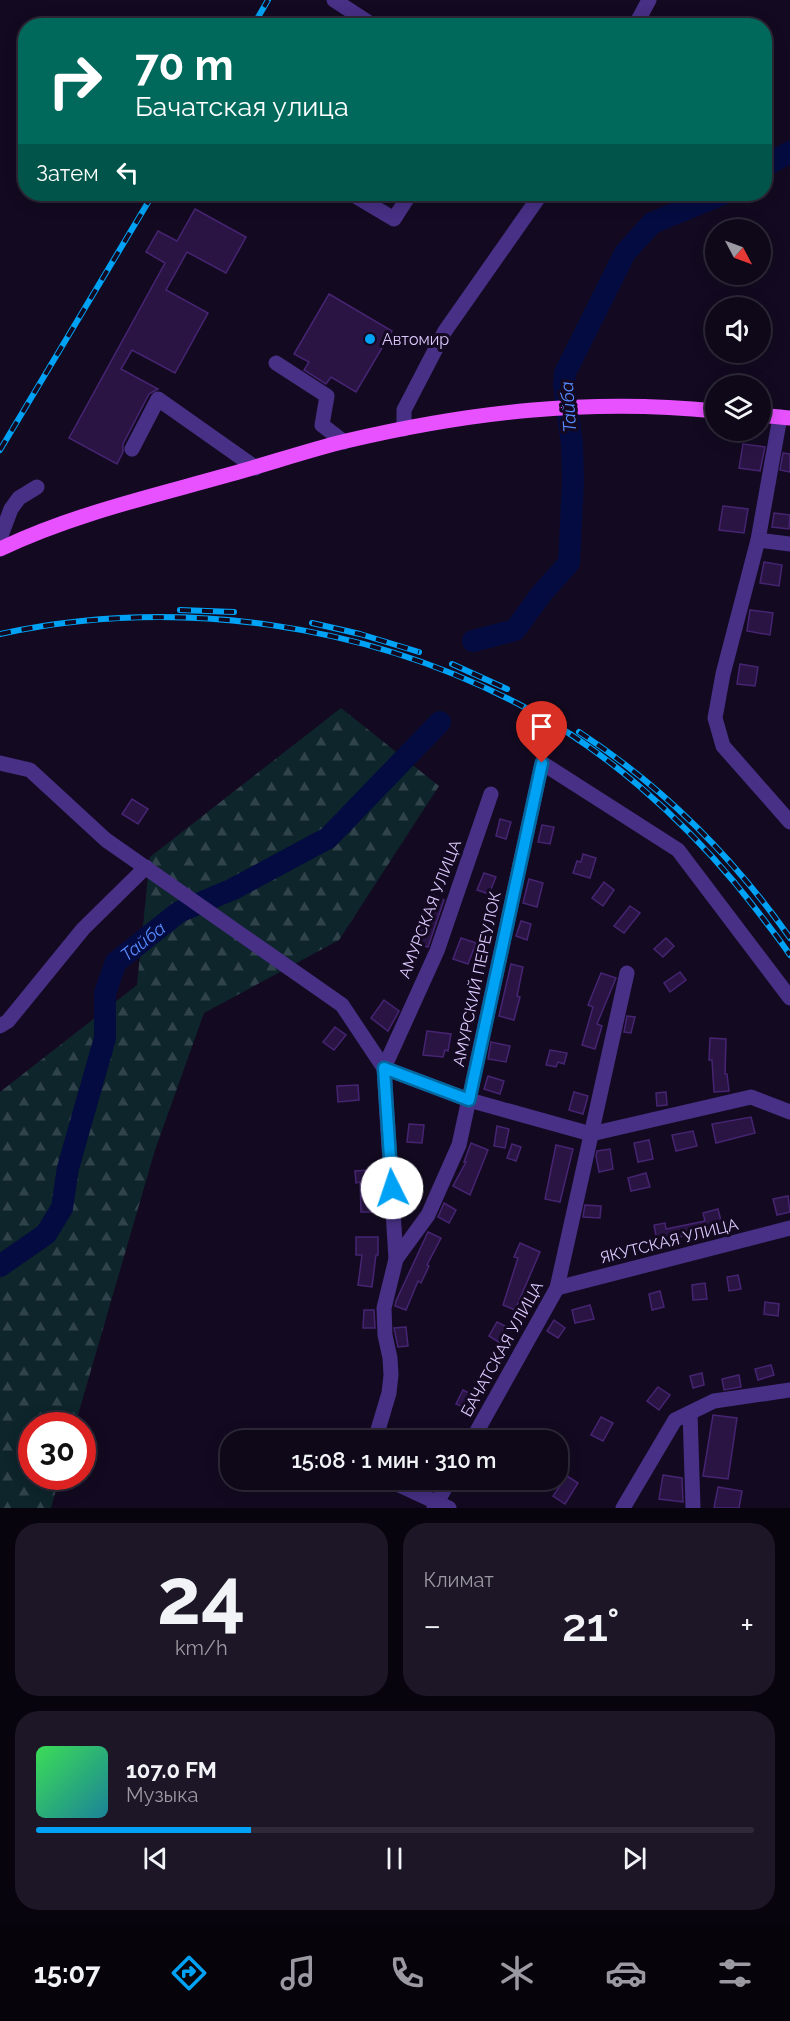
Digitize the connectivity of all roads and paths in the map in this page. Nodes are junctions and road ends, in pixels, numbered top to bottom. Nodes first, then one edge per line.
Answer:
1 (334, 0) edge
2 (649, 0) edge
3 (362, 18) edge
4 (639, 18) edge
5 (364, 201) edge
6 (406, 201) edge
7 (536, 201) edge
8 (276, 363) dead end
9 (705, 410) edge
10 (785, 418) edge
11 (404, 429) junction
12 (344, 442) junction
13 (132, 449) dead end
14 (256, 468) junction
15 (38, 488) dead end
16 (0, 538) edge
17 (759, 540) junction
18 (790, 544) edge
19 (0, 549) edge
20 (0, 763) edge
21 (491, 794) dead end
22 (790, 822) edge
23 (146, 867) junction
24 (627, 973) dead end
25 (790, 998) edge
26 (0, 1026) edge
27 (384, 1068) junction
28 (469, 1100) junction
29 (790, 1112) edge
30 (591, 1134) junction
31 (790, 1228) edge
32 (396, 1259) junction
33 (557, 1288) junction
34 (790, 1390) edge
35 (690, 1413) junction
36 (378, 1430) edge
37 (478, 1430) edge
38 (408, 1490) edge
39 (446, 1490) edge
40 (440, 1506) edge
41 (623, 1508) edge
42 (693, 1508) edge

1 - 3 street
2 - 4 street
5 - 6 street
7 - 11 street
8 - 12 street
9 - 11 main road
10 - 17 street
11 - 12 main road
12 - 14 main road
13 - 14 street
14 - 19 main road
15 - 16 street
17 - 18 street
17 - 22 street
20 - 23 street
21 - 27 street, АМУРСКАЯ УЛИЦА
23 - 26 street
23 - 27 street
24 - 30 street, БАЧАТСКАЯ УЛИЦА
25 - 28 street, АМУРСКИЙ ПЕРЕУЛОК
27 - 28 street
27 - 32 street
28 - 30 street
28 - 32 street, АМУРСКИЙ ПЕРЕУЛОК
29 - 30 street
30 - 33 street, БАЧАТСКАЯ УЛИЦА
31 - 33 street, ЯКУТСКАЯ УЛИЦА
32 - 36 street
33 - 37 street, БАЧАТСКАЯ УЛИЦА
34 - 35 street
35 - 41 street
35 - 42 street
38 - 40 street
39 - 40 street

